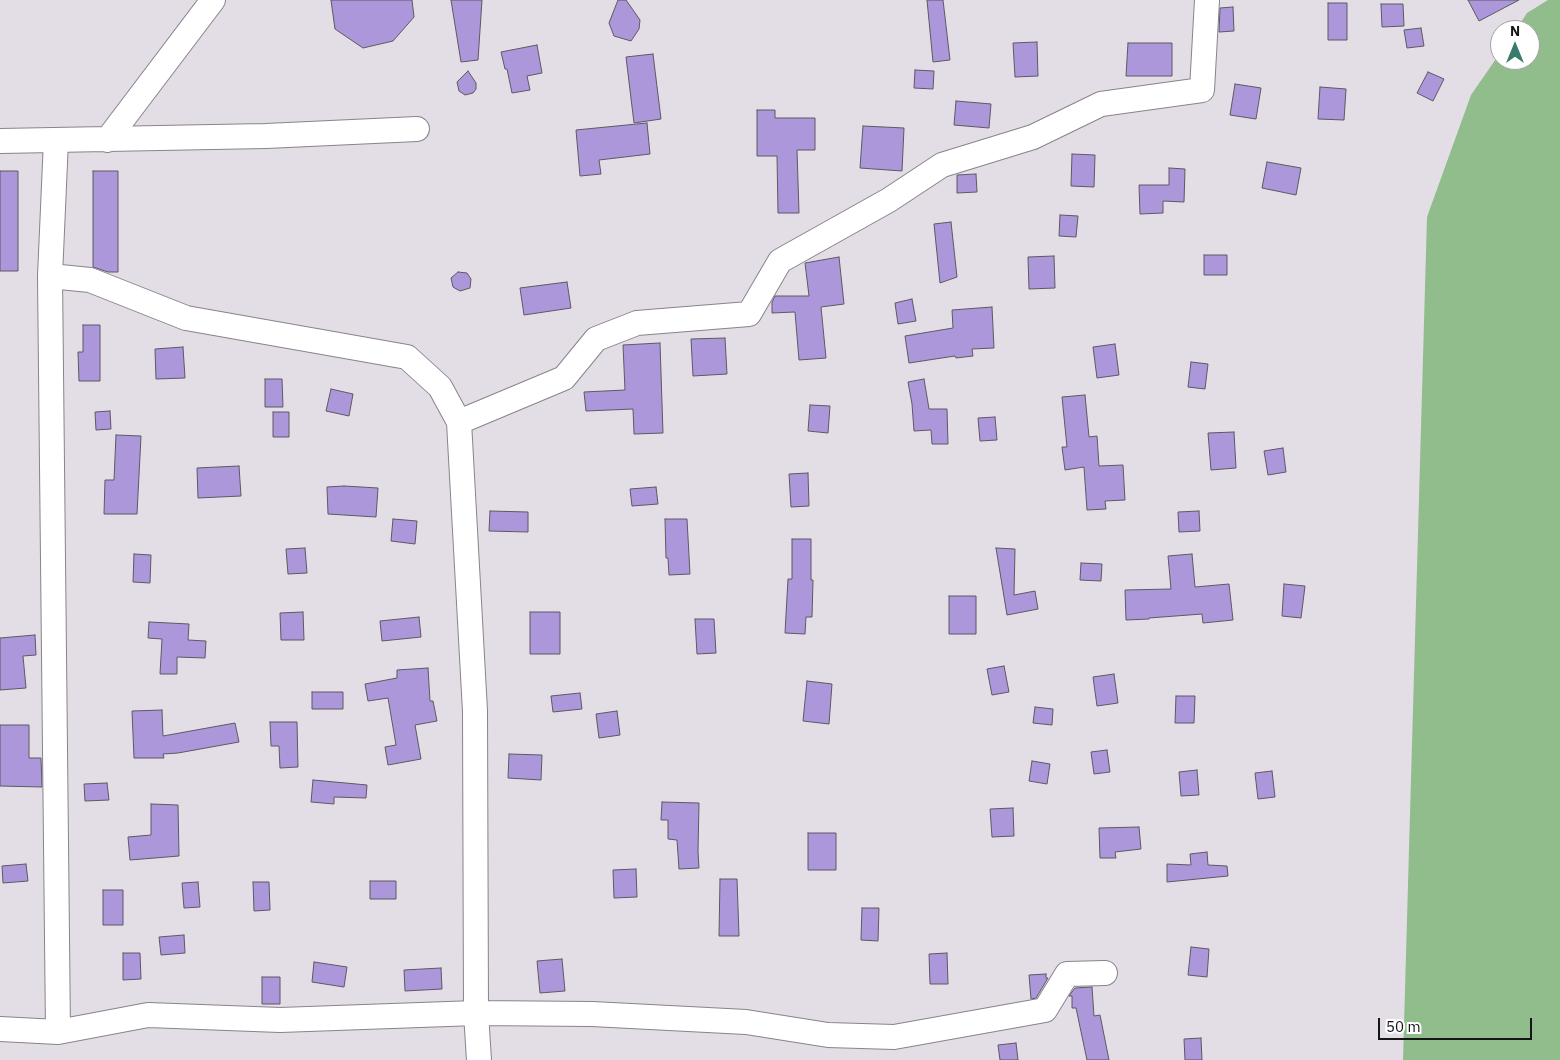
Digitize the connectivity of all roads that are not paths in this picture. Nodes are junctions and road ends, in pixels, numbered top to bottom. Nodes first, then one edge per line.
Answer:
1 (213, 0) edge
2 (1207, 0) edge
3 (417, 129) dead end
4 (56, 140) junction
5 (107, 140) junction
6 (0, 141) edge
7 (50, 276) junction
8 (459, 422) junction
9 (1105, 973) dead end
10 (476, 1013) junction
11 (0, 1029) edge
12 (58, 1032) junction
13 (479, 1060) edge

1 - 5 street
2 - 8 street
3 - 5 street
4 - 5 street
4 - 6 street
4 - 7 street
7 - 8 street
7 - 12 street
8 - 10 street
9 - 10 street
10 - 12 street
10 - 13 street
11 - 12 street

